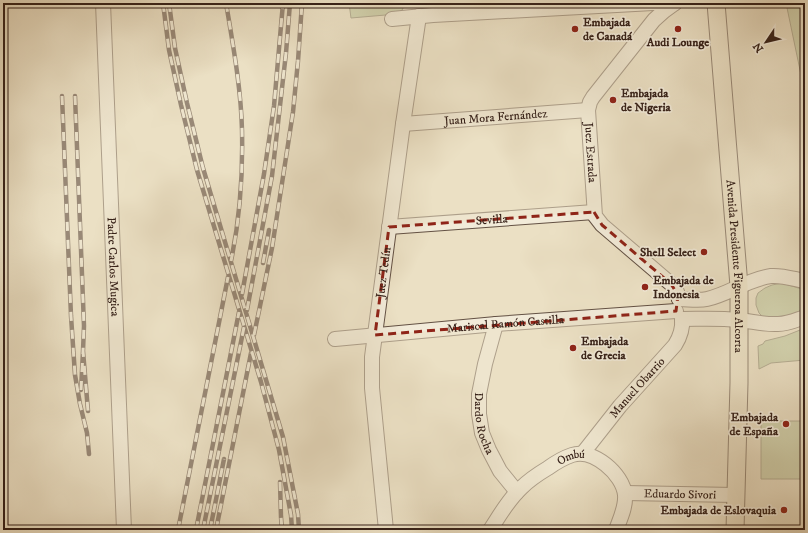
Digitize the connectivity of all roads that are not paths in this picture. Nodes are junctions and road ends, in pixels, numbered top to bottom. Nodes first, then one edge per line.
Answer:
1 (103, 3) edge
2 (675, 3) edge
3 (716, 3) edge
4 (419, 16) junction
5 (392, 19) dead end
6 (588, 110) junction
7 (403, 124) junction
8 (594, 212) junction
9 (389, 228) junction
10 (805, 281) edge
11 (739, 286) junction
12 (679, 310) junction
13 (805, 317) edge
14 (739, 320) junction
15 (496, 324) junction
16 (375, 335) junction
17 (335, 339) dead end
18 (583, 453) junction
19 (517, 492) junction
20 (625, 494) junction
21 (735, 495) junction
22 (124, 530) edge
23 (386, 530) edge
24 (490, 530) edge
25 (616, 530) edge
26 (735, 530) edge

1 - 22 street, Padre Carlos Mugica
2 - 4 street
2 - 6 street, Juez Estrada
3 - 11 main road, Avenida Presidente Figueroa Alcorta
4 - 5 street
4 - 7 street, Juez Tedín
6 - 7 street, Juan Mora Fernández
6 - 8 street, Juez Estrada
7 - 9 street, Juez Tedín
8 - 9 street, Sevilla
8 - 12 street
9 - 16 street, Juez Tedín
10 - 11 street, Mariscal Ramón Castilla
11 - 12 street, Mariscal Ramón Castilla
11 - 14 main road, Avenida Presidente Figueroa Alcorta
12 - 14 street, Mariscal Ramón Castilla
12 - 15 street, Mariscal Ramón Castilla
12 - 18 street, Manuel Obarrio
13 - 14 street, Mariscal Ramón Castilla
14 - 21 main road, Avenida Presidente Figueroa Alcorta
15 - 16 street, Mariscal Ramón Castilla
15 - 19 street, Dardo Rocha
16 - 17 street, Mariscal Ramón Castilla
16 - 23 street, Juez Tedín
18 - 19 street, Ombú
18 - 20 street, Ombú
19 - 24 street, Ombú
20 - 21 street, Eduardo Sivori
20 - 25 street
21 - 26 main road, Avenida Presidente Figueroa Alcorta

